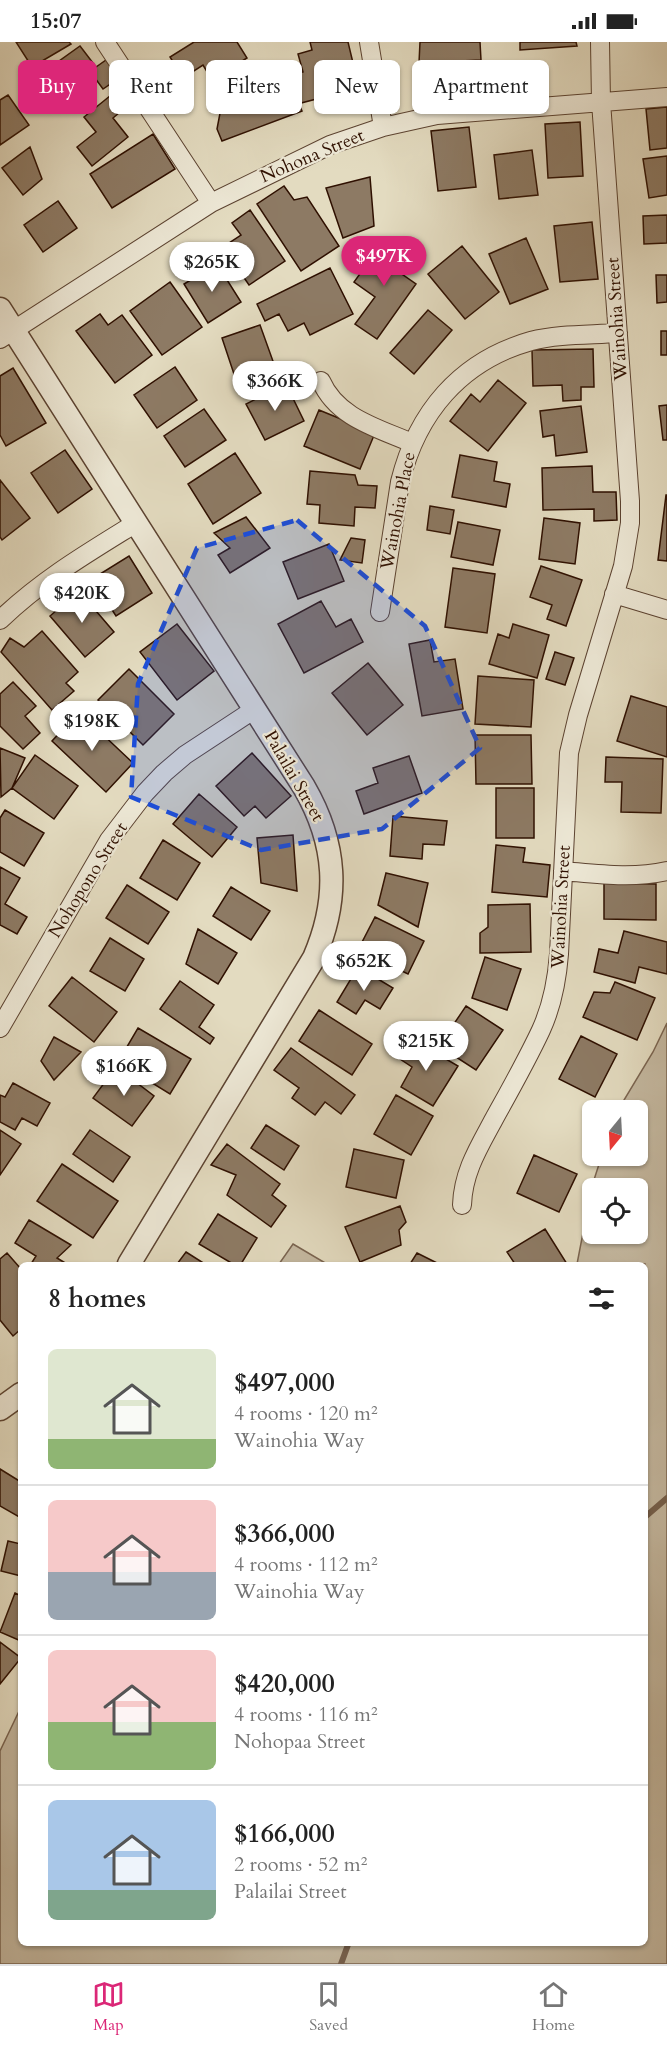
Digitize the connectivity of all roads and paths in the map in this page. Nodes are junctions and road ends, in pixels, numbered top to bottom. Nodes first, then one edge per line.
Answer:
1 (105, 42) edge
2 (369, 42) edge
3 (600, 42) edge
4 (667, 97) edge
5 (601, 102) junction
6 (383, 127) junction
7 (211, 203) junction
8 (0, 309) edge
9 (618, 333) junction
10 (7, 334) edge
11 (321, 381) dead end
12 (412, 444) junction
13 (136, 523) junction
14 (614, 594) junction
15 (667, 610) edge
16 (380, 612) dead end
17 (0, 620) edge
18 (255, 709) junction
19 (563, 871) junction
20 (667, 871) edge
21 (0, 1028) edge
22 (462, 1205) dead end
23 (130, 1262) edge
24 (18, 1396) edge
25 (0, 1409) edge

1 - 7 street
2 - 6 street
3 - 5 street, Wainohia Street
4 - 5 street, Nohona Street
5 - 6 street, Nohona Street
5 - 9 street, Wainohia Street
6 - 7 street, Nohona Street
7 - 10 street, Nohona Street
8 - 10 street, Palailai Street
9 - 12 street, Wainohia Place
9 - 14 street, Wainohia Street
10 - 13 street, Palailai Street
11 - 12 street
12 - 16 street, Wainohia Place
13 - 17 street
13 - 18 street, Palailai Street
14 - 15 street
14 - 19 street, Wainohia Street
18 - 21 street, Nohopono Street
18 - 23 street, Palailai Street
19 - 20 street
19 - 22 street, Wainohia Street
24 - 25 street

